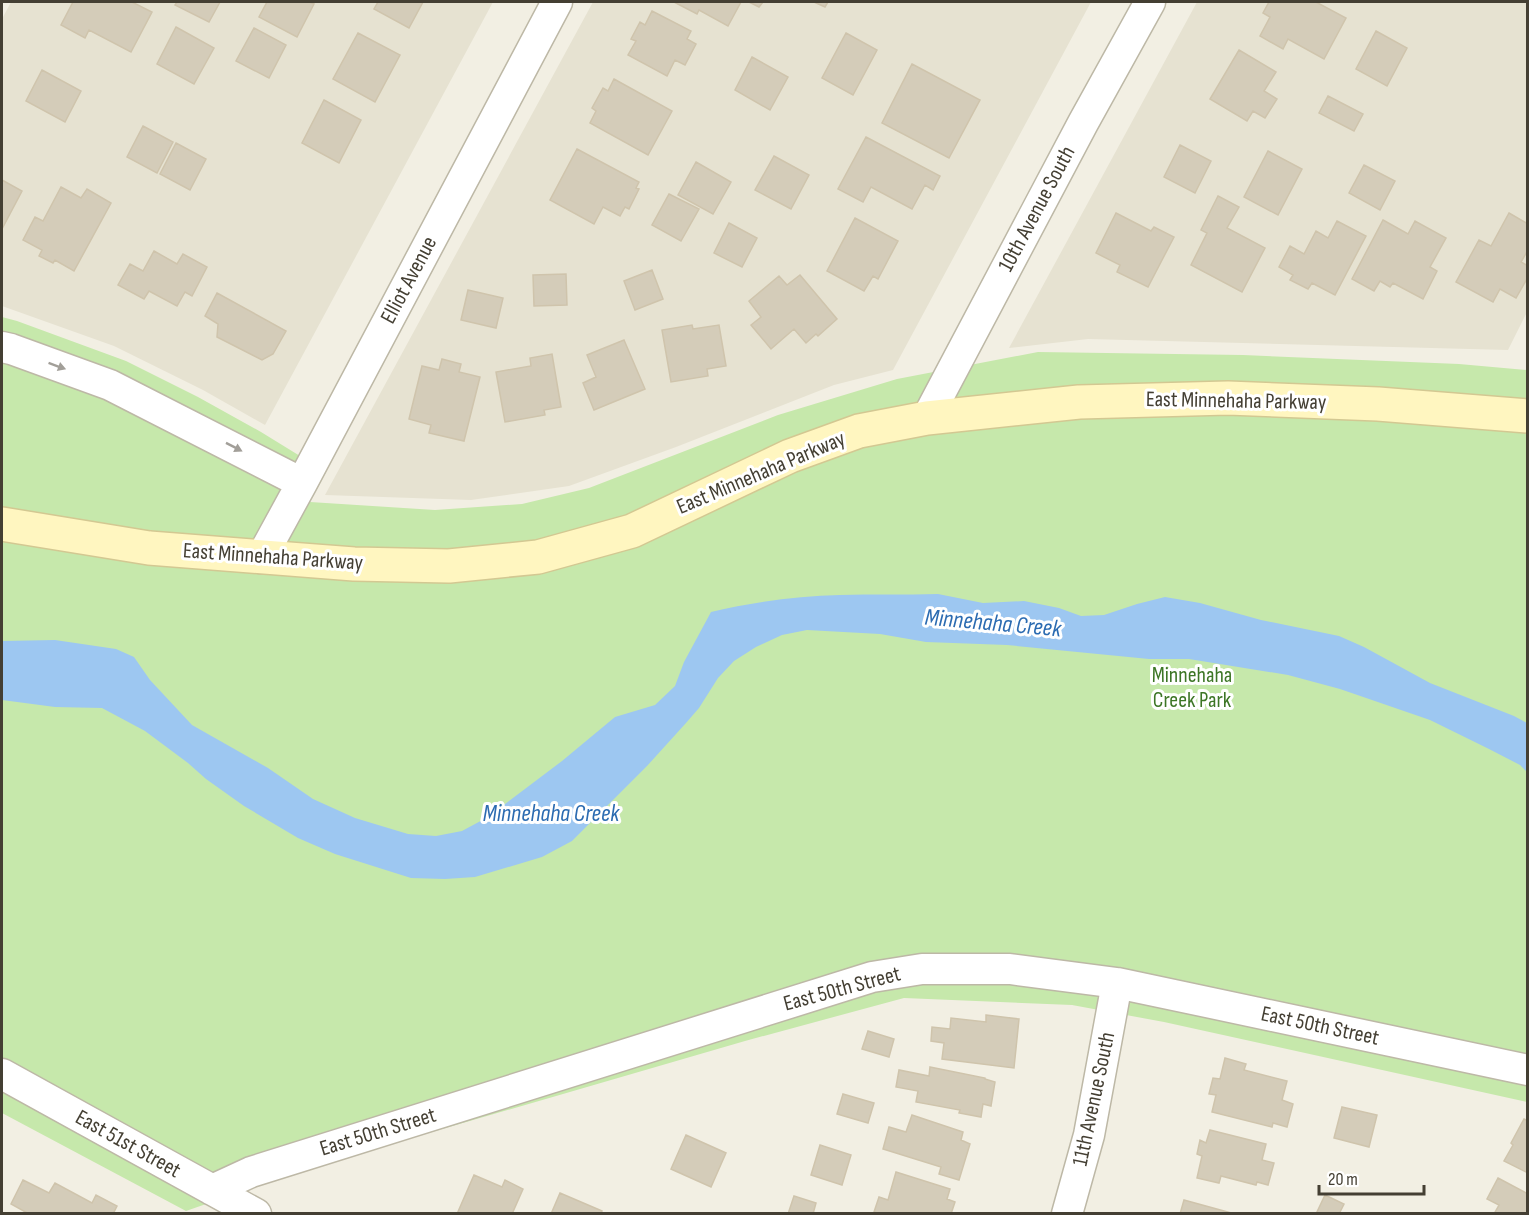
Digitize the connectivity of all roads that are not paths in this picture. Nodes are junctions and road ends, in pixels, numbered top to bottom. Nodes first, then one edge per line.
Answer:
1 (557, 2) edge
2 (1150, 2) edge
3 (2, 347) edge
4 (1527, 416) edge
5 (927, 418) junction
6 (302, 483) junction
7 (2, 524) edge
8 (261, 558) junction
9 (1117, 983) junction
10 (1527, 1070) edge
11 (2, 1074) edge
12 (212, 1190) junction
13 (256, 1214) edge
14 (1067, 1214) edge

1 - 6 street, Elliot Avenue
2 - 5 street, 10th Avenue South
3 -> 6 street
4 - 5 street, East Minnehaha Parkway
5 - 8 street, East Minnehaha Parkway
6 - 8 street, Elliot Avenue
7 - 8 street, East Minnehaha Parkway
9 - 10 street, East 50th Street
9 - 12 street, East 50th Street
9 - 14 street, 11th Avenue South
11 - 12 street, East 51st Street
12 - 13 street, East 51st Street

